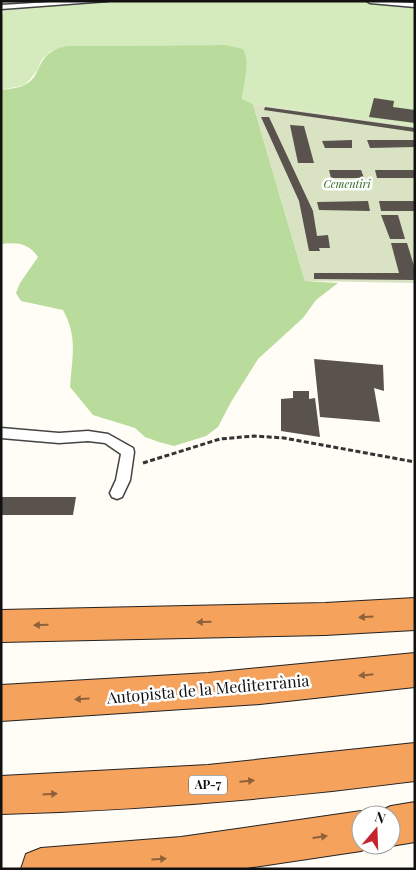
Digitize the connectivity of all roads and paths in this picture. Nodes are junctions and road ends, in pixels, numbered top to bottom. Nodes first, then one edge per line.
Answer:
1 (105, 1) edge
2 (370, 1) edge
3 (415, 5) edge
4 (1, 7) edge
5 (1, 433) edge
6 (415, 462) edge
7 (125, 467) junction
8 (117, 493) dead end
9 (415, 614) edge
10 (1, 626) edge
11 (415, 670) edge
12 (1, 703) edge
13 (415, 762) edge
14 (1, 795) edge
15 (415, 822) edge
16 (401, 824) edge
17 (351, 833) edge
18 (41, 869) edge

1 - 4 lane
2 - 3 lane
5 - 7 lane
6 - 7 path
7 - 8 lane
9 -> 10 highway
11 -> 12 highway, Autopista de la Mediterrània
14 -> 13 highway, AP-7
15 - 16 highway
18 -> 17 highway

